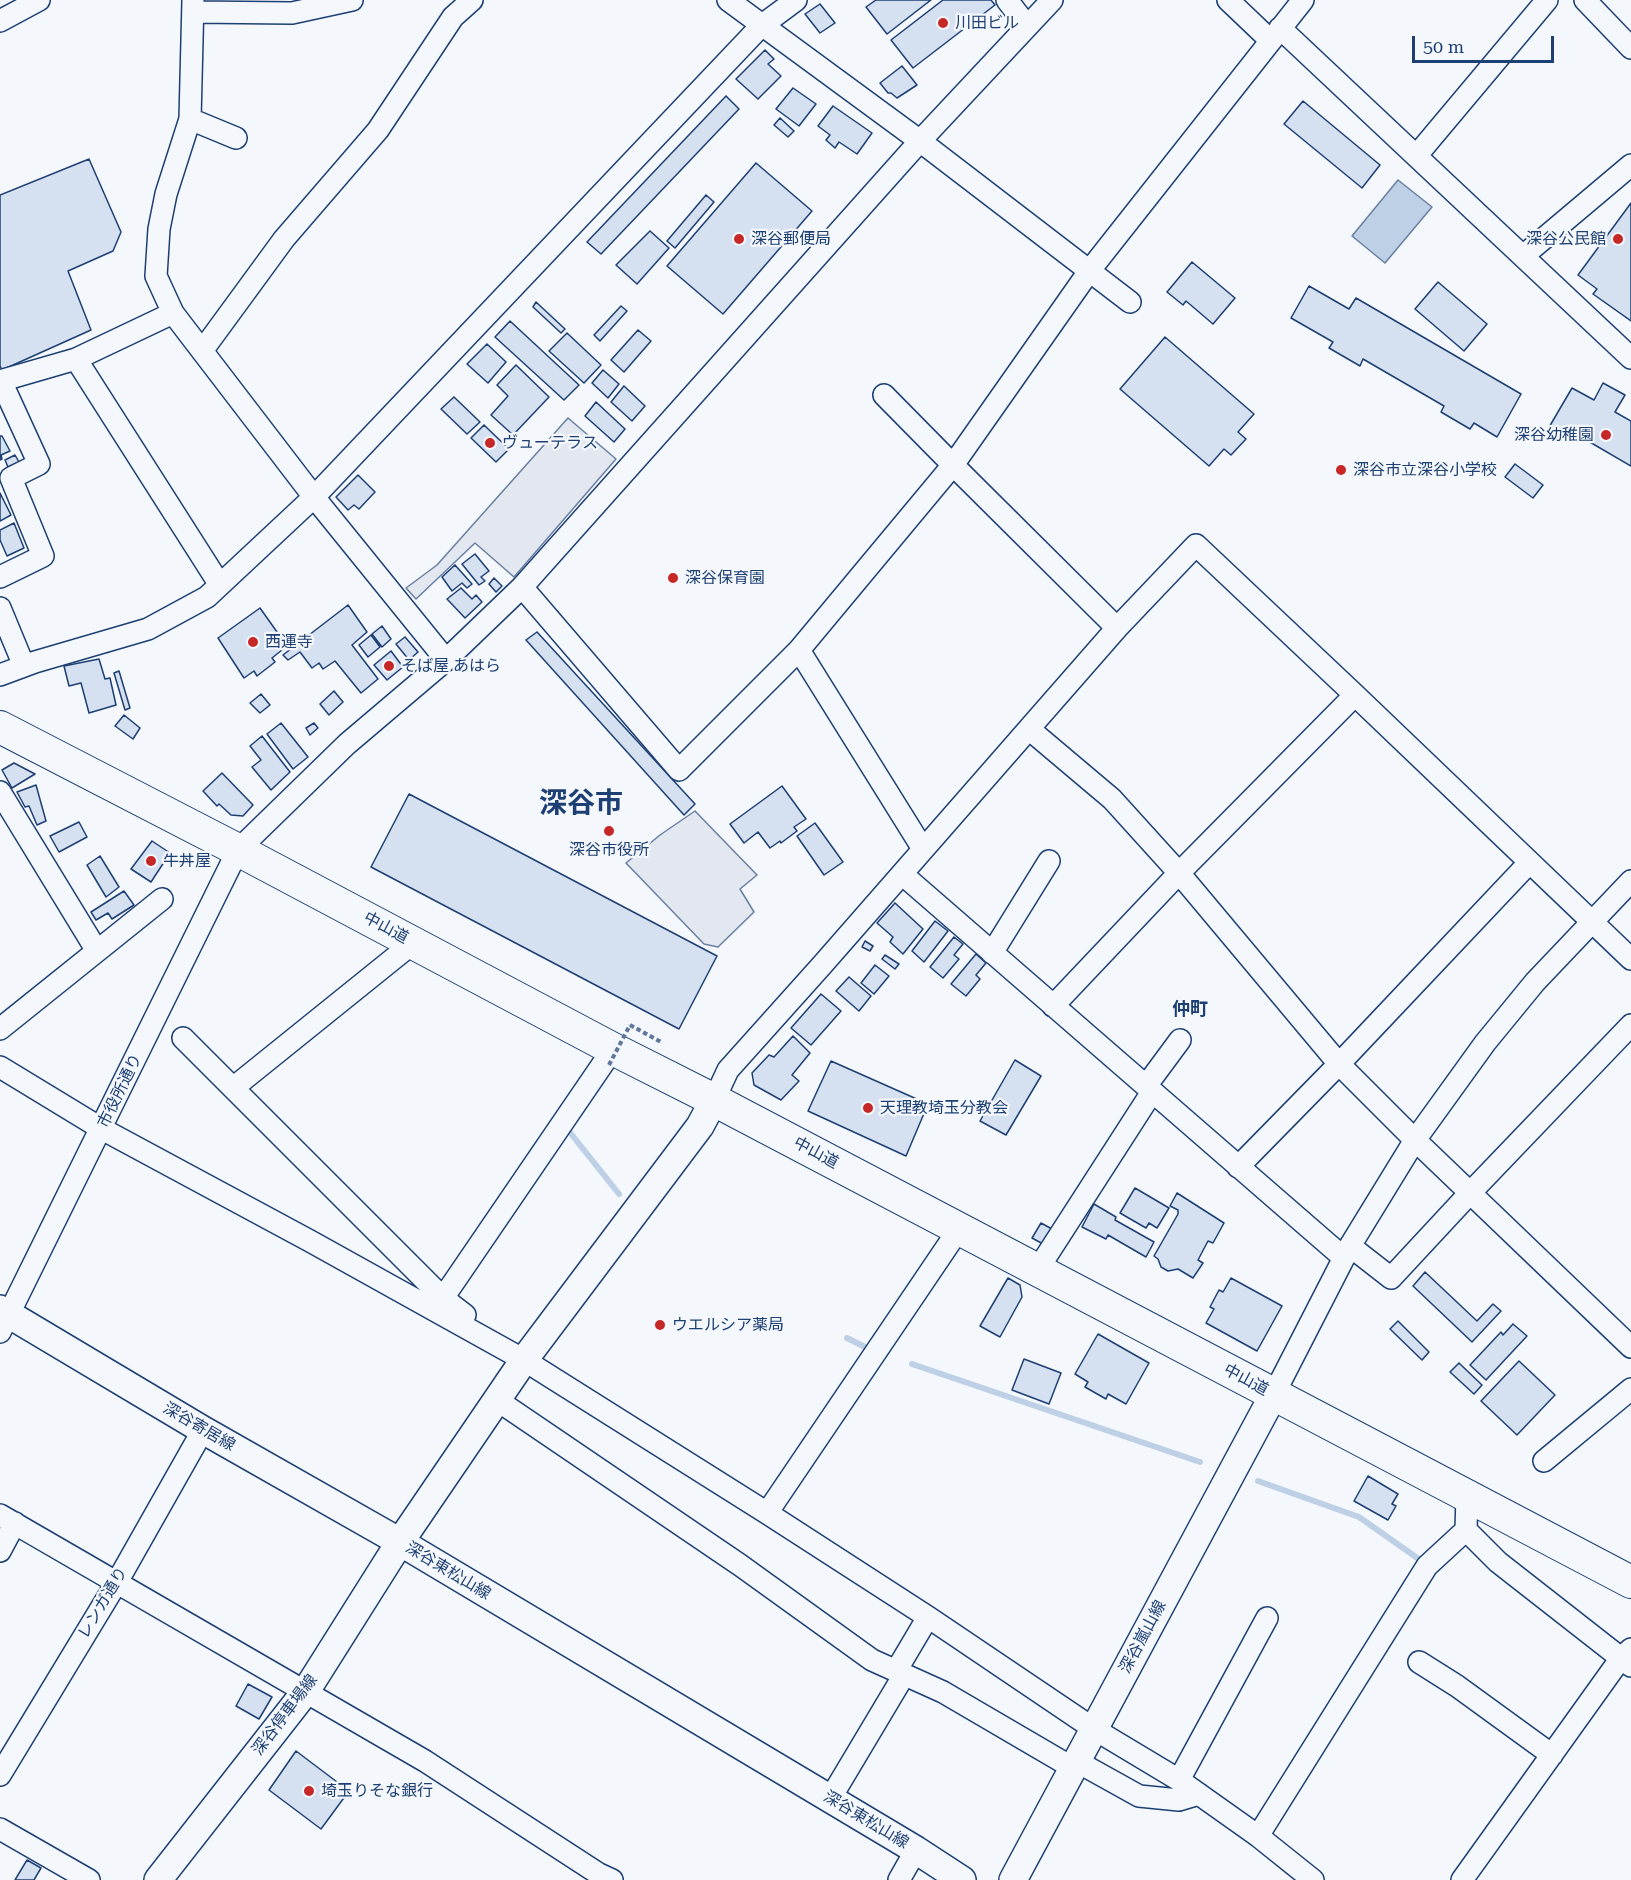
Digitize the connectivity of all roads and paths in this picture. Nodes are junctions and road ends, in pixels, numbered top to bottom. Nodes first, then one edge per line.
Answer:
1 (39, 0) edge
2 (352, 0) edge
3 (472, 0) edge
4 (728, 0) edge
5 (796, 0) edge
6 (1007, 0) edge
7 (1052, 0) edge
8 (1228, 0) edge
9 (1303, 0) edge
10 (1547, 0) edge
11 (1585, 0) edge
12 (193, 6) edge
13 (0, 21) edge
14 (761, 26) junction
15 (1027, 26) junction
16 (1275, 34) junction
17 (1631, 48) edge
18 (190, 119) junction
19 (236, 138) dead end
20 (920, 141) junction
21 (1417, 155) junction
22 (1631, 165) edge
23 (1523, 256) junction
24 (1090, 270) junction
25 (1130, 302) dead end
26 (173, 313) junction
27 (202, 351) junction
28 (1631, 358) edge
29 (76, 359) junction
30 (1, 381) edge
31 (885, 395) dead end
32 (952, 465) junction
33 (314, 497) junction
34 (0, 577) edge
35 (220, 585) junction
36 (522, 587) junction
37 (0, 608) edge
38 (1117, 628) junction
39 (799, 650) junction
40 (446, 660) junction
41 (24, 666) junction
42 (0, 675) edge
43 (1355, 695) junction
44 (0, 727) edge
45 (1029, 729) junction
46 (0, 792) edge
47 (923, 849) junction
48 (238, 850) junction
49 (1049, 861) dead end
50 (1529, 863) junction
51 (1179, 873) junction
52 (902, 874) junction
53 (1631, 881) edge
54 (162, 899) dead end
55 (1592, 922) junction
56 (413, 943) junction
57 (97, 951) junction
58 (992, 953) junction
59 (1631, 959) edge
60 (1053, 1006) junction
61 (1631, 1025) edge
62 (0, 1029) edge
63 (183, 1038) dead end
64 (1180, 1040) dead end
65 (661, 1042) dead end
66 (617, 1047) junction
67 (1339, 1064) junction
68 (0, 1067) edge
69 (232, 1088) junction
70 (1149, 1089) junction
71 (714, 1100) junction
72 (102, 1128) junction
73 (1415, 1140) junction
74 (1238, 1167) junction
75 (1470, 1193) junction
76 (958, 1228) junction
77 (1347, 1252) junction
78 (1038, 1269) junction
79 (443, 1298) junction
80 (3, 1319) edge
81 (1631, 1347) edge
82 (524, 1360) junction
83 (1631, 1389) edge
84 (1274, 1394) junction
85 (497, 1400) junction
86 (203, 1430) junction
87 (1544, 1461) dead end
88 (1467, 1495) junction
89 (767, 1513) junction
90 (7, 1519) edge
91 (1466, 1530) junction
92 (400, 1542) junction
93 (0, 1551) edge
94 (117, 1582) junction
95 (1631, 1582) edge
96 (928, 1617) junction
97 (1267, 1618) dead end
98 (1628, 1658) edge
99 (1419, 1662) dead end
100 (900, 1673) junction
101 (306, 1691) junction
102 (1094, 1730) junction
103 (1552, 1755) junction
104 (1074, 1765) junction
105 (0, 1775) edge
106 (1179, 1780) junction
107 (1199, 1794) junction
108 (830, 1799) junction
109 (0, 1829) edge
110 (1258, 1836) junction
111 (916, 1850) junction
112 (89, 1880) edge
113 (158, 1880) edge
114 (612, 1880) edge
115 (899, 1880) edge
116 (962, 1880) edge
117 (1013, 1880) edge
118 (1313, 1880) edge
119 (1462, 1880) edge

1 - 13 street
2 - 12 street
3 - 27 street
4 - 14 street
5 - 14 street
6 - 15 street
7 - 15 street, 市役所通り
8 - 16 street
9 - 16 street
10 - 21 street
11 - 17 street
12 - 18 street
14 - 20 street
14 - 33 street
15 - 20 street, 市役所通り
16 - 21 street
16 - 24 street
18 - 19 street
18 - 26 street
20 - 24 street
20 - 36 street, 市役所通り
21 - 23 street
22 - 23 street
23 - 28 street
24 - 25 street
24 - 32 street
26 - 27 street
26 - 29 street
27 - 33 street
29 - 30 street
29 - 35 street
30 - 34 street
31 - 32 street
32 - 38 street
32 - 39 street
33 - 35 street
33 - 40 street
35 - 41 street
36 - 39 street
36 - 40 street, 市役所通り
37 - 41 street
38 - 43 street
38 - 45 street
39 - 47 street
40 - 48 street, 市役所通り
41 - 42 street
43 - 50 street
43 - 51 street
44 - 48 highway, 中山道
45 - 47 street
45 - 51 street
46 - 57 street
47 - 52 street
48 - 56 highway, 中山道
48 - 72 street, 市役所通り
49 - 58 street
50 - 55 street
50 - 67 street
51 - 60 street
51 - 67 street
52 - 58 street
52 - 71 street
53 - 55 street
54 - 57 street
55 - 59 street
55 - 73 street
56 - 66 highway, 中山道
56 - 69 street
57 - 62 street
58 - 60 street
60 - 70 street
61 - 75 street
63 - 69 street
64 - 70 street
65 - 66 path
66 - 71 highway, 中山道
66 - 79 street
67 - 73 street
67 - 74 street
68 - 72 street
69 - 79 street
70 - 74 street
70 - 78 street
71 - 76 highway, 中山道
71 - 82 main road, 深谷東松山線
72 - 80 street, 市役所通り
72 - 82 street
73 - 75 street
73 - 77 street
74 - 77 street
75 - 77 street
75 - 81 street
76 - 78 highway, 中山道
76 - 89 street
77 - 84 street
78 - 84 highway, 中山道
79 - 82 street
80 - 86 main road, 深谷寄居線
82 - 85 main road, 深谷東松山線
82 - 89 street
83 - 87 street
84 - 88 highway, 中山道
84 - 102 main road, 深谷嵐山線
85 - 92 main road, 深谷東松山線
85 - 100 street
86 - 92 main road, 深谷寄居線
86 - 94 street, レンガ通り
88 - 91 street
88 - 95 highway, 中山道
89 - 96 street
90 - 93 street
90 - 94 street
91 - 98 street
91 - 110 street
92 - 101 main road, 深谷停車場線
92 - 108 main road, 深谷東松山線
94 - 101 street
94 - 105 street, レンガ通り
96 - 100 street
96 - 102 street
97 - 106 street
98 - 103 street
99 - 103 street
100 - 104 street
100 - 108 street
101 - 113 main road, 深谷停車場線
101 - 114 street
102 - 104 main road, 深谷嵐山線
102 - 106 street
103 - 119 street
104 - 107 street
104 - 117 main road, 深谷嵐山線
106 - 107 street
107 - 110 street
108 - 111 main road, 深谷東松山線
109 - 112 street
110 - 118 street
111 - 115 street
111 - 116 main road, 深谷東松山線

